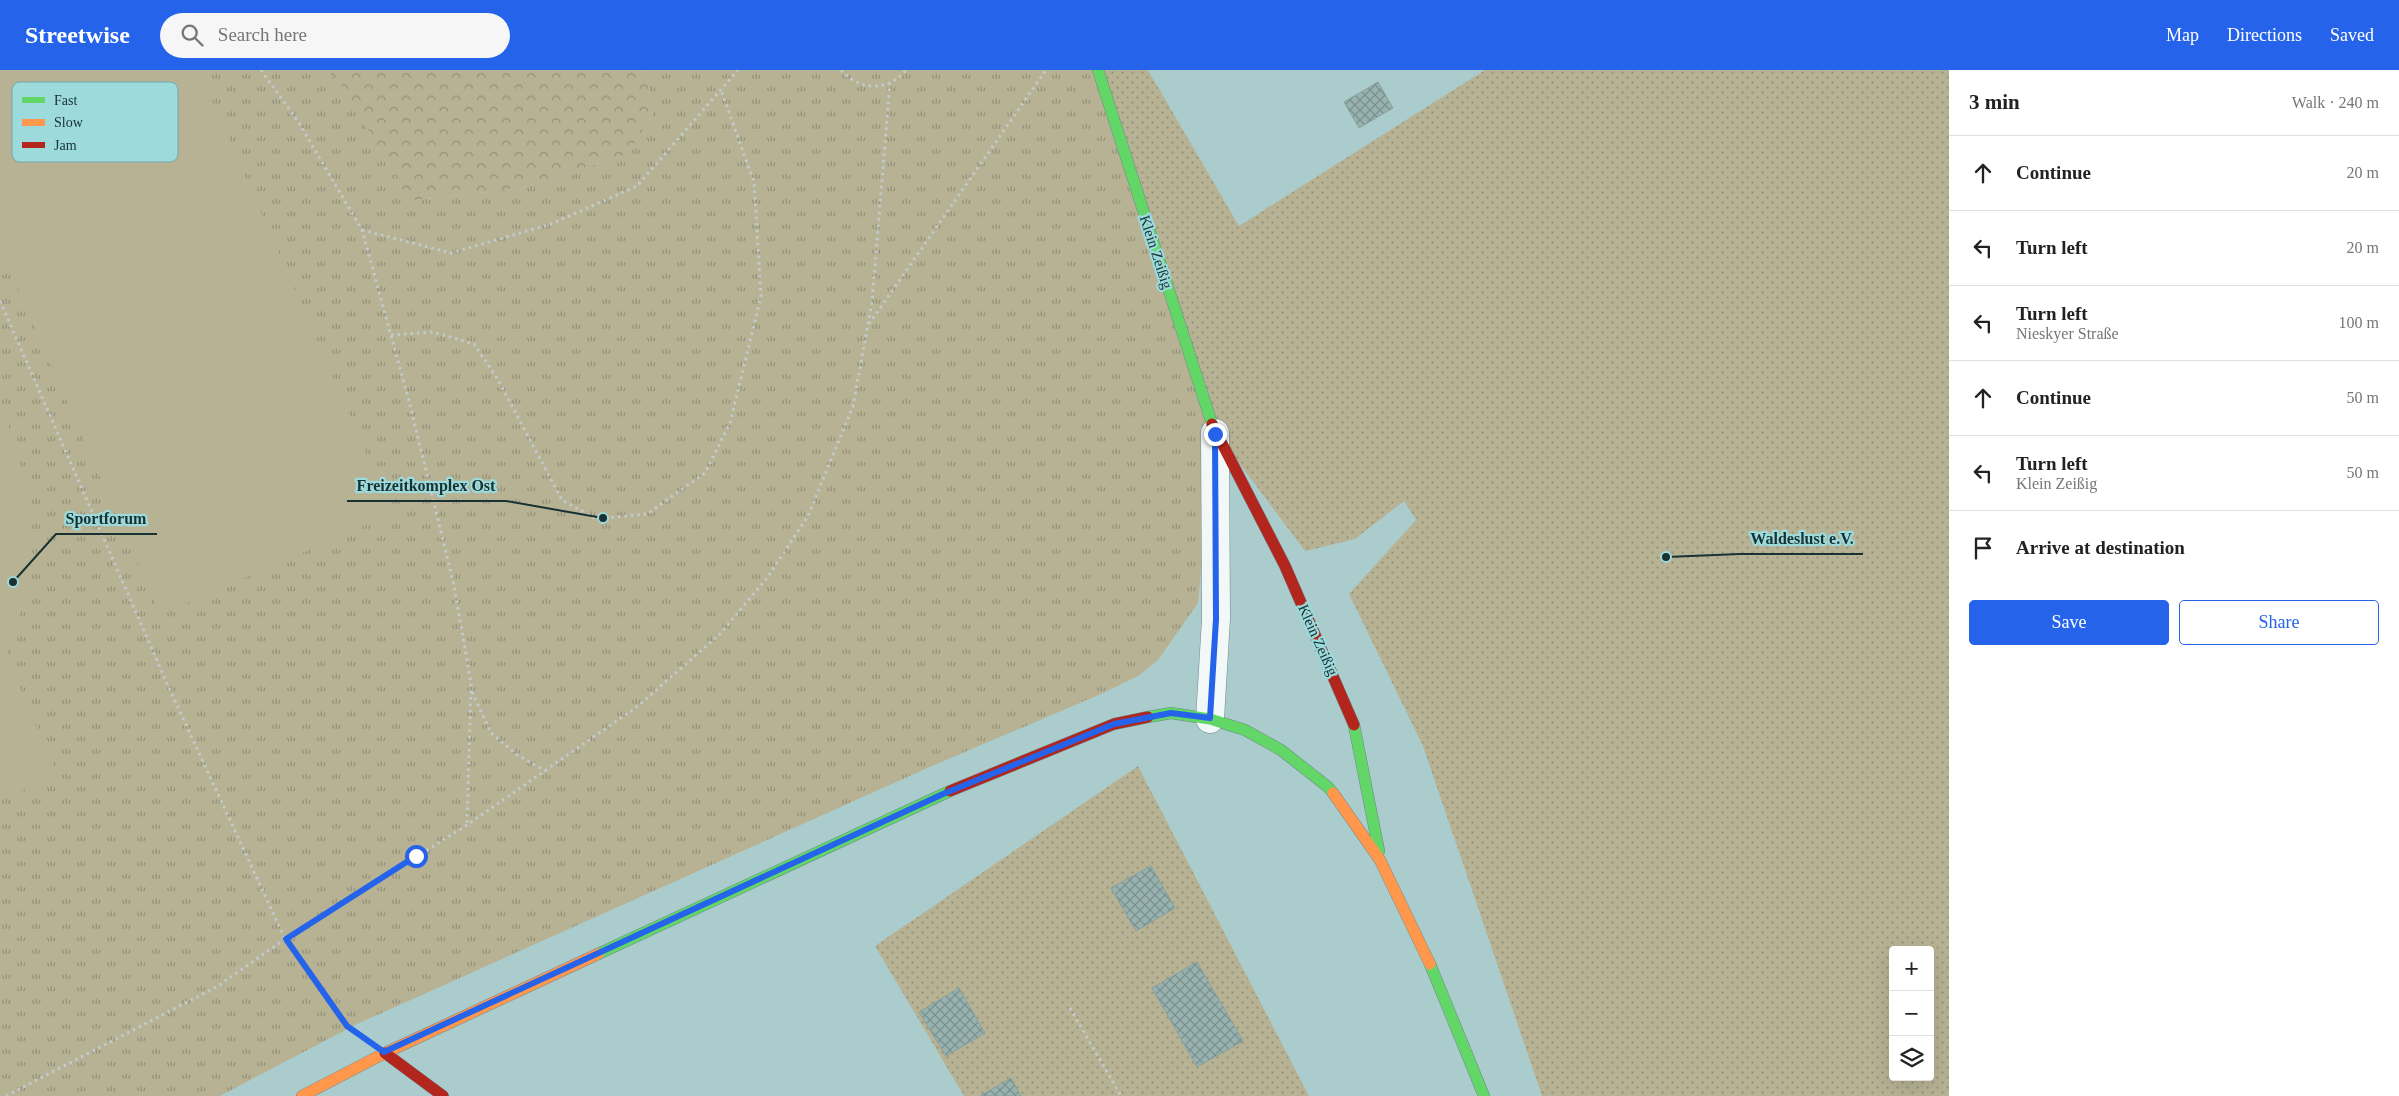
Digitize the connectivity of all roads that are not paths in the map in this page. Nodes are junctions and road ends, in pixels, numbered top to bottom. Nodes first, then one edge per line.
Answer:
1 (1098, 70) edge
2 (1215, 434) junction
3 (1210, 718) junction
4 (1380, 860) junction
5 (384, 1052) junction
6 (302, 1096) edge
7 (443, 1096) edge
8 (1484, 1096) edge

1 - 2 main road, Klein Zeißig
2 - 3 street, Klein Zeißig
2 - 4 main road, Klein Zeißig
3 - 4 main road
3 - 5 main road
4 - 8 main road
5 - 6 main road
5 - 7 main road

